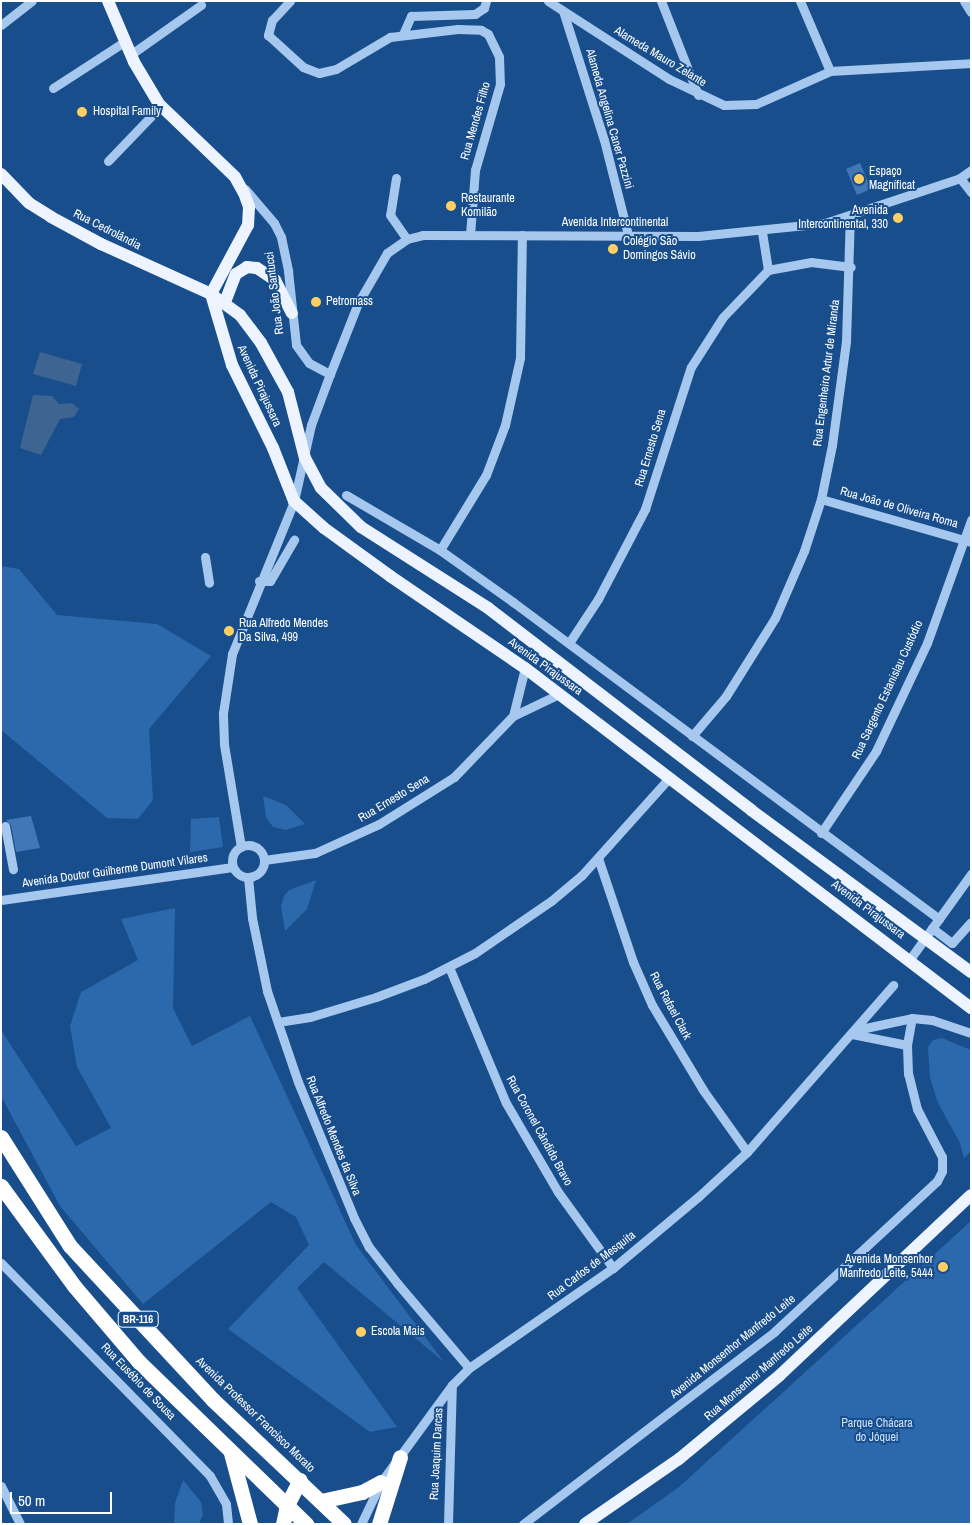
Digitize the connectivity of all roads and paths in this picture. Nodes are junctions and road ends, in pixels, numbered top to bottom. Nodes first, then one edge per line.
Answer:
1 (32, 1) edge
2 (108, 1) edge
3 (290, 1) edge
4 (486, 1) edge
5 (548, 1) edge
6 (661, 1) edge
7 (800, 1) edge
8 (964, 1) edge
9 (201, 5) dead end
10 (563, 11) junction
11 (971, 12) edge
12 (1, 25) edge
13 (403, 34) junction
14 (124, 42) junction
15 (130, 55) junction
16 (971, 63) edge
17 (830, 71) junction
18 (53, 88) dead end
19 (698, 95) junction
20 (161, 106) junction
21 (108, 161) dead end
22 (971, 170) edge
23 (1, 174) edge
24 (236, 177) junction
25 (396, 178) dead end
26 (960, 178) junction
27 (971, 192) edge
28 (850, 216) junction
29 (762, 231) junction
30 (470, 234) junction
31 (522, 234) junction
32 (628, 235) junction
33 (407, 239) junction
34 (851, 267) junction
35 (768, 270) junction
36 (210, 294) junction
37 (225, 302) junction
38 (292, 313) junction
39 (330, 374) junction
40 (304, 458) junction
41 (346, 495) dead end
42 (820, 499) junction
43 (294, 501) junction
44 (309, 514) junction
45 (971, 520) edge
46 (285, 525) junction
47 (294, 540) dead end
48 (968, 541) edge
49 (440, 550) junction
50 (205, 558) dead end
51 (259, 581) junction
52 (208, 583) dead end
53 (569, 644) junction
54 (525, 668) junction
55 (559, 694) junction
56 (513, 716) junction
57 (692, 736) junction
58 (670, 777) junction
59 (5, 826) dead end
60 (821, 833) junction
61 (241, 847) junction
62 (598, 858) junction
63 (264, 860) junction
64 (233, 867) junction
65 (13, 868) dead end
66 (971, 874) edge
67 (248, 877) junction
68 (1, 900) edge
69 (939, 919) junction
70 (971, 922) edge
71 (932, 928) junction
72 (924, 940) junction
73 (910, 959) junction
74 (449, 967) junction
75 (971, 972) edge
76 (892, 985) dead end
77 (971, 1008) edge
78 (912, 1018) junction
79 (278, 1022) junction
80 (854, 1032) junction
81 (971, 1033) edge
82 (907, 1046) junction
83 (1, 1137) edge
84 (747, 1152) junction
85 (1, 1186) edge
86 (971, 1191) edge
87 (971, 1195) edge
88 (959, 1205) junction
89 (1, 1263) edge
90 (613, 1268) junction
91 (469, 1368) junction
92 (452, 1385) junction
93 (231, 1452) junction
94 (400, 1457) junction
95 (300, 1480) junction
96 (381, 1482) junction
97 (1, 1486) edge
98 (322, 1501) junction
99 (287, 1505) junction
100 (20, 1524) edge
101 (228, 1524) edge
102 (250, 1524) edge
103 (283, 1524) edge
104 (306, 1524) edge
105 (344, 1524) edge
106 (362, 1524) edge
107 (379, 1524) edge
108 (448, 1524) edge
109 (523, 1524) edge
110 (585, 1524) edge

1 - 12 street
2 - 14 main road, Rua João Santucci
3 - 13 street, Rua Mendes Filho
4 - 13 street
5 - 10 street, Alameda Mauro Zelante
6 - 19 street
7 - 17 street
8 - 11 street
9 - 15 street
10 - 19 street, Alameda Mauro Zelante
10 - 32 street, Alameda Angelina Caner Pazzini
13 - 30 street, Rua Mendes Filho
14 - 15 main road, Rua João Santucci
14 - 18 street
15 - 20 main road, Rua João Santucci
16 - 17 street, Alameda Mauro Zelante
17 - 19 street, Alameda Mauro Zelante
20 - 21 street
20 - 24 main road, Rua João Santucci
22 - 26 street, Avenida Intercontinental
23 - 36 main road, Rua Cedrolândia
24 - 36 main road, Rua João Santucci
24 - 38 street, Rua João Santucci
25 - 33 street
26 - 27 street
26 - 28 street, Avenida Intercontinental
28 - 29 street, Avenida Intercontinental
28 - 34 street, Rua Engenheiro Artur de Miranda
29 - 32 street, Avenida Intercontinental
29 - 35 street
30 - 31 street, Avenida Intercontinental
30 - 33 street, Avenida Intercontinental
31 - 32 street, Avenida Intercontinental
31 - 49 street
33 - 39 street, Avenida Intercontinental
34 - 35 street
34 - 42 street, Rua Engenheiro Artur de Miranda
35 - 53 street, Rua Ernesto Sena
36 - 37 main road, Avenida Pirajussara
36 - 43 main road, Avenida Pirajussara
37 - 38 main road
37 - 40 main road, Avenida Pirajussara
38 - 39 street, Rua João Santucci
39 - 40 street, Avenida Intercontinental
40 - 43 street, Avenida Intercontinental
40 - 72 main road, Avenida Pirajussara
41 - 49 street
42 - 48 street, Rua João de Oliveira Roma
42 - 57 street, Rua Engenheiro Artur de Miranda
43 - 44 main road, Avenida Pirajussara
43 - 46 street
44 - 46 street
44 - 54 main road, Avenida Pirajussara
45 - 48 street, Rua Sargento Estanislau Custódio
46 - 51 street
47 - 51 street
48 - 60 street, Rua Sargento Estanislau Custódio
49 - 53 street
50 - 52 street
51 - 61 street
53 - 57 street
54 - 55 main road, Avenida Pirajussara
54 - 56 street
55 - 56 street, Rua Ernesto Sena
55 - 58 main road, Avenida Pirajussara
56 - 63 street, Rua Ernesto Sena
57 - 60 street
58 - 62 street
58 - 73 main road, Avenida Pirajussara
59 - 65 street
60 - 69 street
61 - 63 street
61 - 64 street
62 - 74 street
62 - 84 street, Rua Rafael Clark
63 - 67 street
64 - 67 street
64 - 68 street, Avenida Doutor Guilherme Dumont Vilares
66 - 69 street
67 - 79 street, Rua Alfredo Mendes da Silva
69 - 71 street
70 - 71 street
71 - 72 street
72 - 73 street
72 - 75 main road, Avenida Pirajussara
73 - 77 main road, Avenida Pirajussara
74 - 79 street
74 - 90 street, Rua Coronel Cândido Bravo
76 - 80 street, Rua Carlos de Mesquita
78 - 80 street
78 - 81 street
78 - 82 street
79 - 91 street, Rua Alfredo Mendes da Silva
80 - 82 street
80 - 84 street, Rua Carlos de Mesquita
82 - 109 street, Avenida Monsenhor Manfredo Leite
83 - 95 highway, Avenida Professor Francisco Morato / BR-116
84 - 90 street, Rua Carlos de Mesquita
85 - 93 highway, BR-116
86 - 88 main road, Rua Monsenhor Manfredo Leite
87 - 88 main road, Rua Monsenhor Manfredo Leite
88 - 110 main road, Rua Monsenhor Manfredo Leite
89 - 101 street, Rua Eusébio de Sousa
90 - 91 street, Rua Carlos de Mesquita
91 - 92 street, Rua Carlos de Mesquita
92 - 94 street, Rua Carlos de Mesquita
92 - 108 street, Rua Joaquim Darcas
93 - 99 highway
93 - 102 highway
94 - 96 street, Rua Carlos de Mesquita
94 - 107 highway
95 - 98 highway, Avenida Professor Francisco Morato
95 - 99 highway
96 - 98 highway
96 - 106 street, Rua Carlos de Mesquita
97 - 100 street
98 - 105 highway, Avenida Professor Francisco Morato
99 - 103 highway
99 - 104 highway

